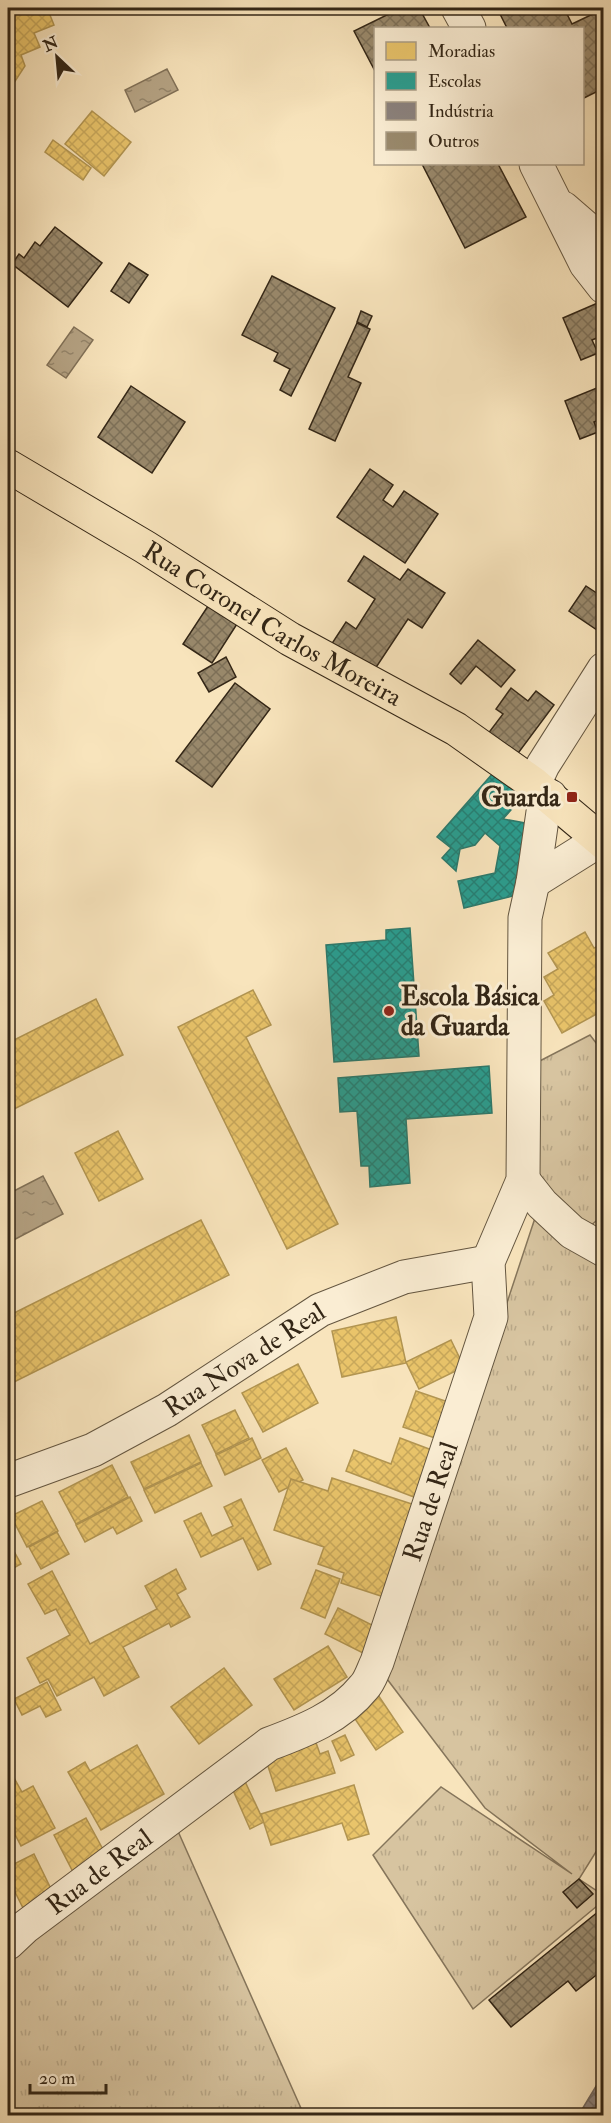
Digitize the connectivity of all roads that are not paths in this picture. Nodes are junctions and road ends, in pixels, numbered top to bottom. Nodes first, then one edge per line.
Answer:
1 (458, 8) edge
2 (468, 27) edge
3 (537, 165) edge
4 (555, 201) junction
5 (603, 237) edge
6 (603, 287) edge
7 (8, 466) edge
8 (603, 669) edge
9 (542, 790) junction
10 (602, 841) edge
11 (533, 882) junction
12 (523, 1180) junction
13 (603, 1250) edge
14 (488, 1262) junction
15 (8, 1480) edge
16 (8, 1943) edge

1 - 2 street
3 - 4 street
4 - 5 street
4 - 6 street
7 - 9 main road, Rua Coronel Carlos Moreira
8 - 9 street, Rua de Real
9 - 10 main road, Rua Coronel Carlos Moreira
9 - 11 street, Rua de Real
10 - 11 street
11 - 12 street, Rua de Real
12 - 13 street
12 - 14 street, Rua de Real
14 - 15 street, Rua Nova de Real
14 - 16 street, Rua de Real

